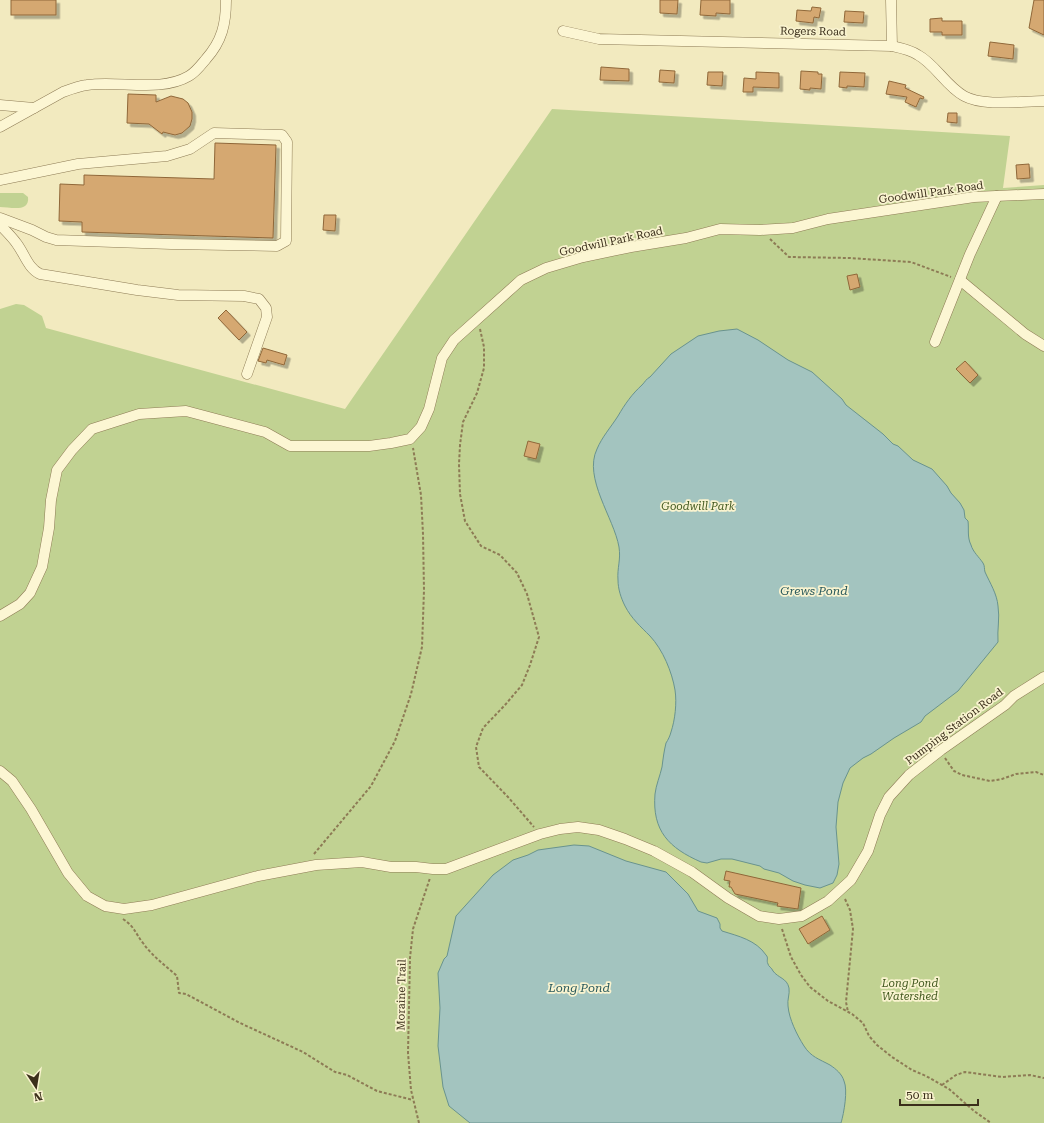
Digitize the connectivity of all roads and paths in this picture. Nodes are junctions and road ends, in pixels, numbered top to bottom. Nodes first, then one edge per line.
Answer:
1 (226, 0) edge
2 (891, 0) edge
3 (563, 31) dead end
4 (892, 46) junction
5 (1044, 102) edge
6 (0, 105) edge
7 (35, 108) junction
8 (0, 126) edge
9 (0, 180) edge
10 (1044, 194) edge
11 (997, 196) junction
12 (0, 218) edge
13 (0, 225) edge
14 (760, 230) junction
15 (960, 280) junction
16 (477, 319) junction
17 (935, 342) dead end
18 (1044, 346) edge
19 (246, 374) dead end
20 (410, 439) junction
21 (0, 616) edge
22 (1044, 677) edge
23 (941, 750) junction
24 (0, 771) edge
25 (1044, 775) edge
26 (540, 834) junction
27 (303, 867) junction
28 (433, 869) junction
29 (839, 891) junction
30 (120, 917) dead end
31 (779, 919) junction
32 (848, 1012) junction
33 (1044, 1078) edge
34 (942, 1086) junction
35 (413, 1100) junction
36 (419, 1123) edge
37 (991, 1123) edge

1 - 7 street
2 - 4 street
3 - 4 street, Rogers Road
4 - 5 street, Rogers Road
6 - 7 street
7 - 8 street
9 - 12 street
10 - 11 street, Goodwill Park Road
11 - 14 street, Goodwill Park Road
11 - 15 street
13 - 19 street
14 - 15 path
14 - 16 street, Goodwill Park Road
15 - 17 street
15 - 18 street
16 - 20 street, Goodwill Park Road
16 - 26 path
20 - 21 street
20 - 27 path
22 - 23 street, Pumping Station Road
23 - 25 path
23 - 29 street, Pumping Station Road
24 - 27 street, Pumping Station Road
26 - 28 street, Pumping Station Road
26 - 31 street, Pumping Station Road
27 - 28 street, Pumping Station Road
28 - 35 path, Moraine Trail
29 - 31 street, Pumping Station Road
29 - 32 path
30 - 35 path
31 - 32 path
32 - 34 path
33 - 34 path
34 - 37 path
35 - 36 path, Moraine Trail

